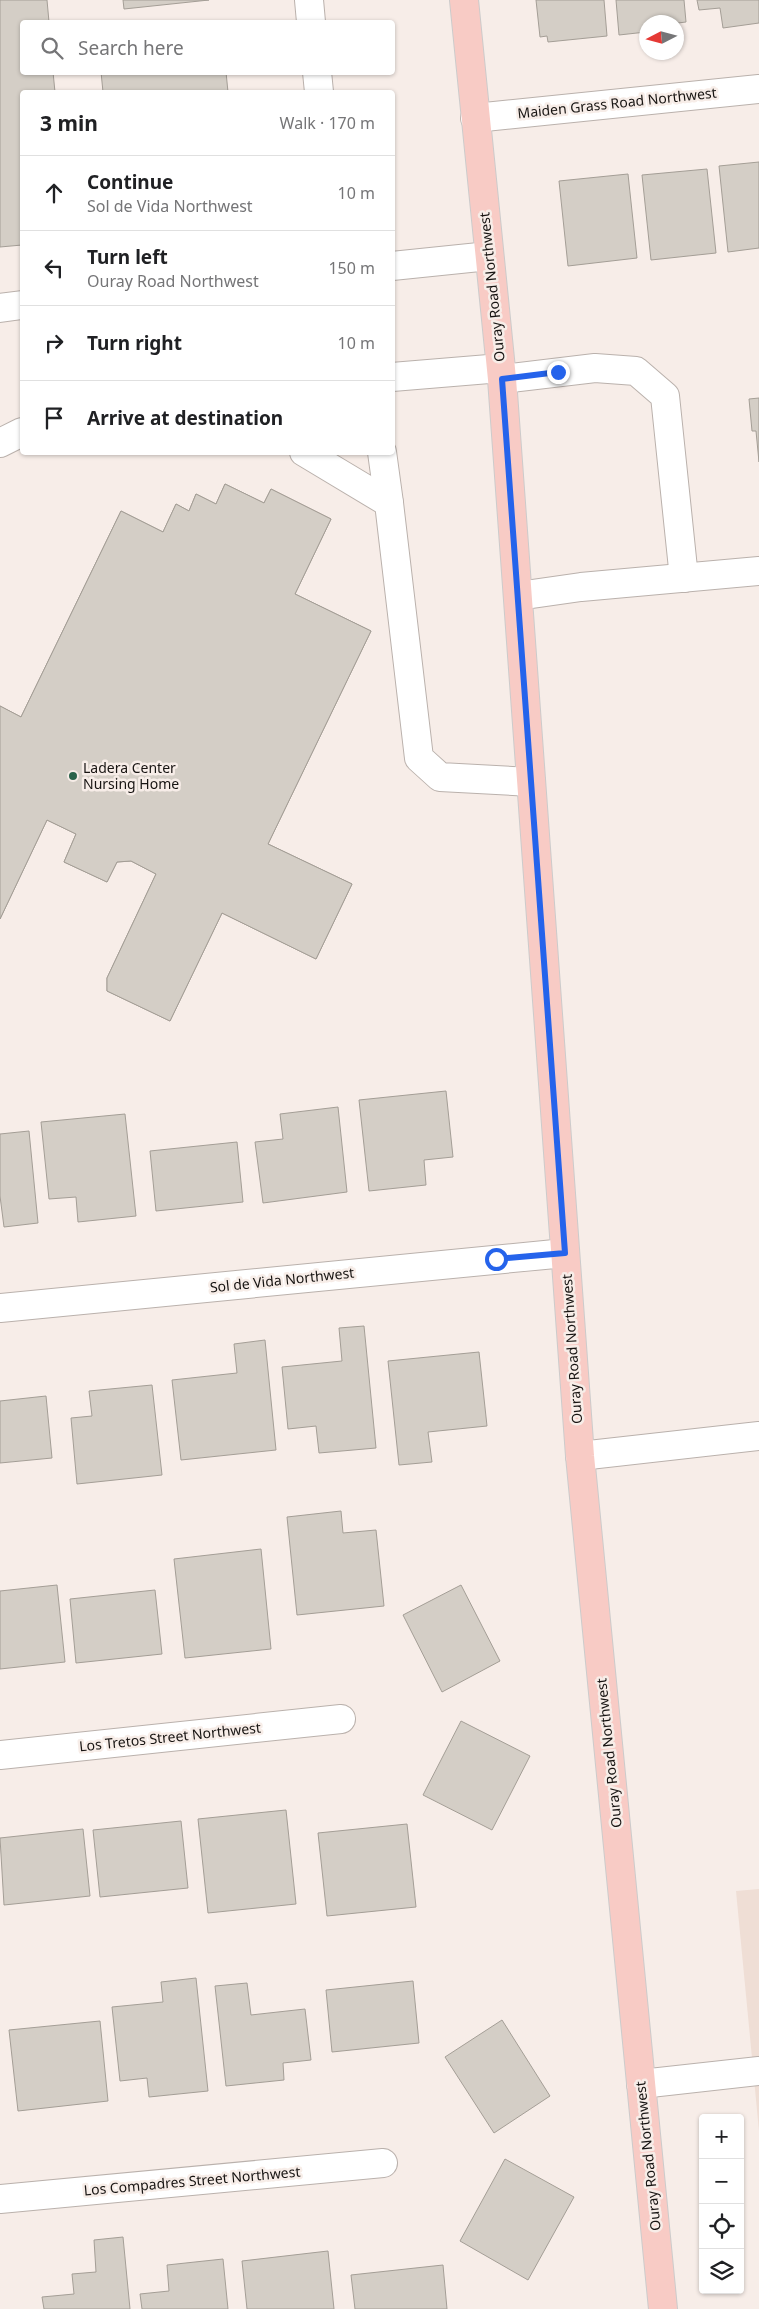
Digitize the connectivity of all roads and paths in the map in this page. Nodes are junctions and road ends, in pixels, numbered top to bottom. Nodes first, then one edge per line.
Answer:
1 (309, 0) edge
2 (464, 0) edge
3 (311, 20) edge
4 (317, 75) edge
5 (759, 89) edge
6 (319, 90) edge
7 (475, 118) junction
8 (489, 256) junction
9 (395, 266) edge
10 (20, 305) edge
11 (0, 308) edge
12 (502, 373) junction
13 (395, 377) edge
14 (20, 433) edge
15 (0, 443) edge
16 (309, 455) edge
17 (382, 455) edge
18 (390, 503) junction
19 (759, 571) edge
20 (684, 578) junction
21 (518, 596) junction
22 (531, 782) junction
23 (565, 1253) junction
24 (0, 1308) edge
25 (759, 1436) edge
26 (580, 1456) junction
27 (341, 1719) dead end
28 (0, 1755) edge
29 (759, 2071) edge
30 (641, 2084) junction
31 (383, 2163) dead end
32 (0, 2199) edge
33 (663, 2309) edge

1 - 3 street
2 - 7 main road, Ouray Road Northwest
4 - 6 street
5 - 7 street, Maiden Grass Road Northwest
7 - 8 main road, Ouray Road Northwest
8 - 9 street
8 - 12 main road, Ouray Road Northwest
10 - 11 street
12 - 13 street
12 - 20 street
12 - 21 main road, Ouray Road Northwest
14 - 15 street
16 - 18 street
17 - 18 street
18 - 22 street
19 - 20 street
20 - 21 street
21 - 22 main road, Ouray Road Northwest
22 - 23 main road, Ouray Road Northwest
23 - 24 street, Sol de Vida Northwest
23 - 26 main road, Ouray Road Northwest
25 - 26 street
26 - 30 main road, Ouray Road Northwest
27 - 28 street, Los Tretos Street Northwest
29 - 30 street
30 - 33 main road, Ouray Road Northwest
31 - 32 street, Los Compadres Street Northwest

